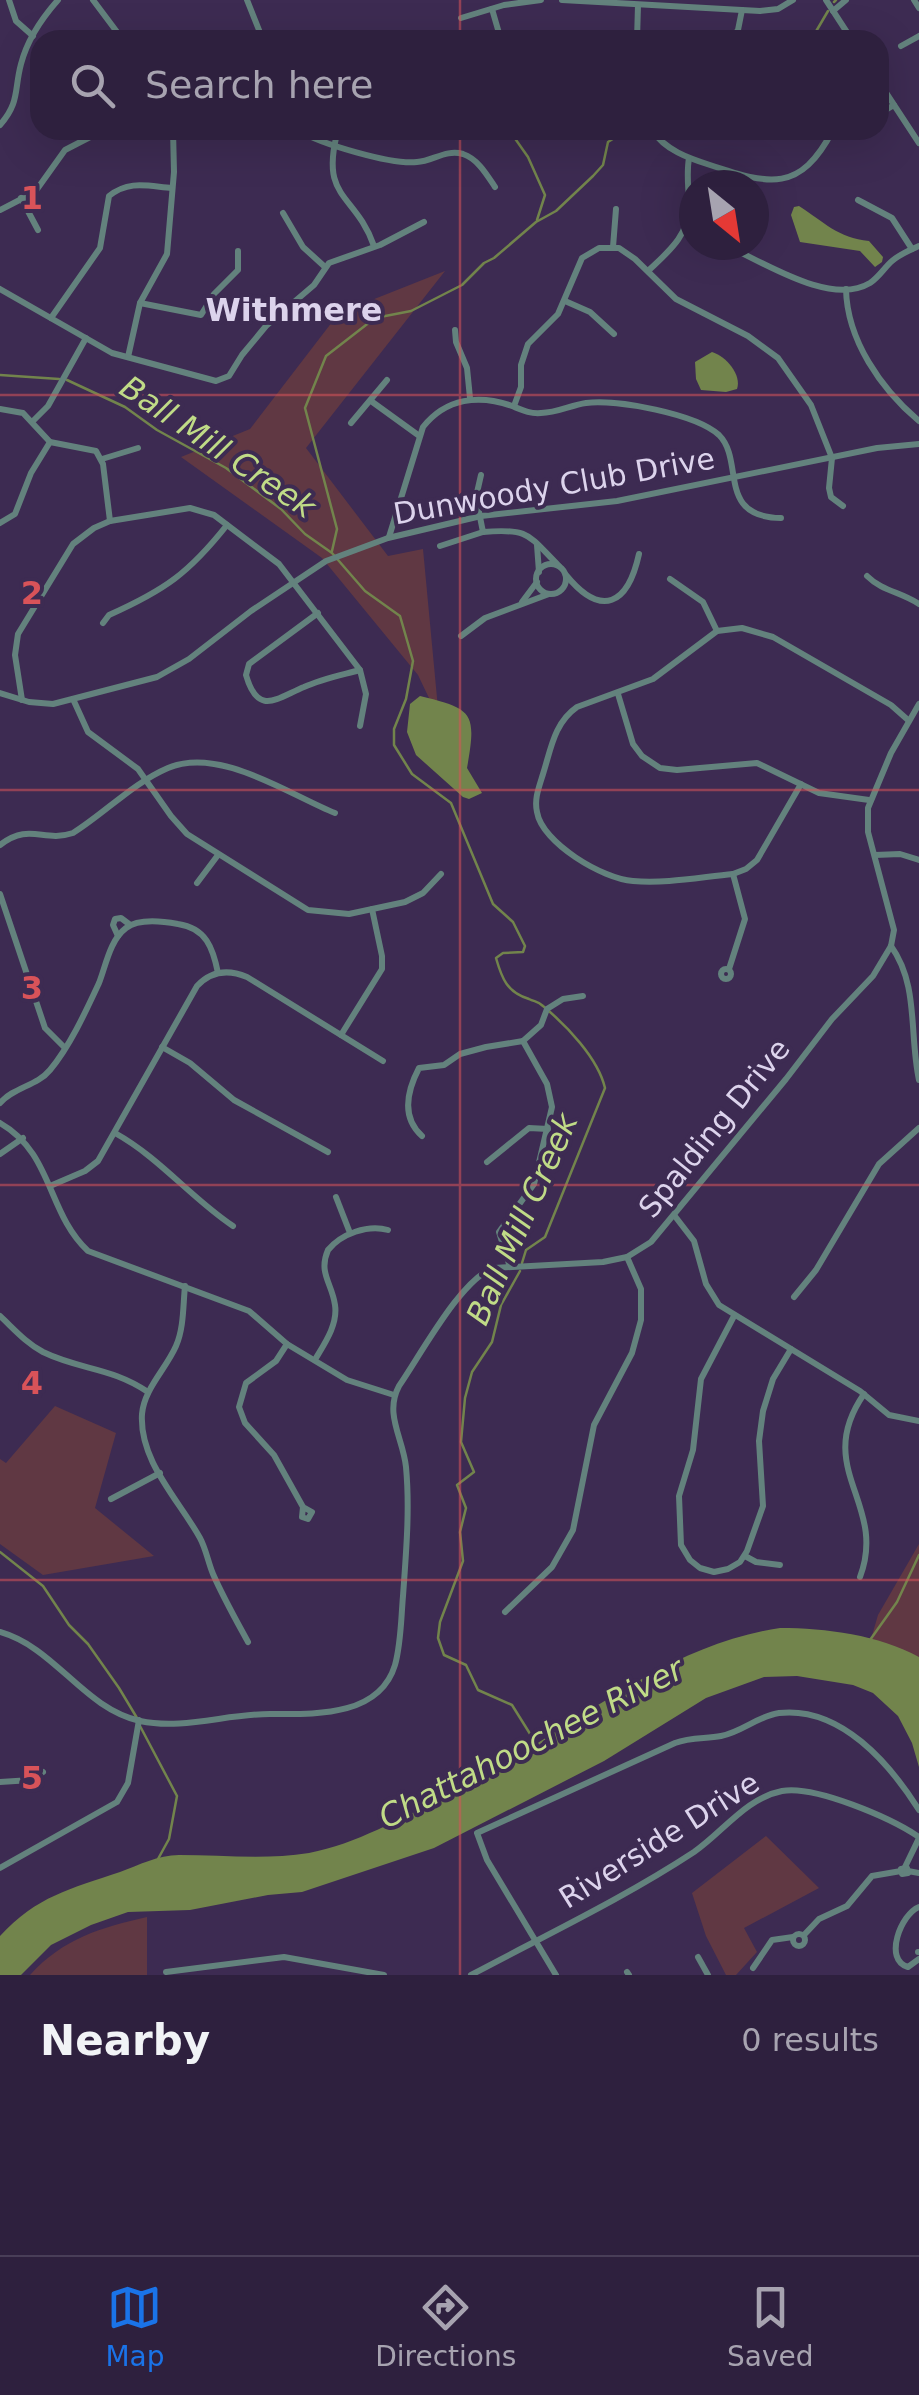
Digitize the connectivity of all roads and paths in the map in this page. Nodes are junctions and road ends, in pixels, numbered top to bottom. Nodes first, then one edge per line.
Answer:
1 (10, 0) edge
2 (58, 0) edge
3 (248, 0) edge
4 (541, 0) edge
5 (562, 0) edge
6 (793, 0) edge
7 (826, 0) edge
8 (846, 0) edge
9 (914, 0) edge
10 (96, 1) edge
11 (638, 5) junction
12 (919, 8) edge
13 (492, 9) junction
14 (742, 10) junction
15 (833, 11) junction
16 (462, 18) dead end
17 (37, 30) edge
18 (116, 30) edge
19 (259, 30) edge
20 (499, 30) edge
21 (637, 30) edge
22 (738, 30) edge
23 (845, 30) edge
24 (30, 33) edge
25 (919, 36) edge
26 (30, 43) edge
27 (901, 46) dead end
28 (889, 97) edge
29 (894, 104) junction
30 (889, 107) edge
31 (0, 125) edge
32 (81, 140) edge
33 (173, 140) edge
34 (324, 140) edge
35 (335, 140) edge
36 (659, 140) edge
37 (827, 140) edge
38 (919, 143) edge
39 (334, 144) junction
40 (689, 158) junction
41 (687, 170) edge
42 (495, 187) dead end
43 (172, 188) junction
44 (21, 198) junction
45 (858, 200) dead end
46 (616, 209) dead end
47 (0, 210) edge
48 (283, 213) dead end
49 (424, 222) dead end
50 (38, 230) dead end
51 (679, 239) edge
52 (374, 246) junction
53 (613, 247) junction
54 (916, 247) edge
55 (238, 251) dead end
56 (754, 260) edge
57 (325, 267) junction
58 (648, 271) junction
59 (0, 289) edge
60 (846, 289) junction
61 (565, 301) junction
62 (140, 303) junction
63 (51, 318) junction
64 (456, 330) dead end
65 (614, 334) dead end
66 (86, 338) junction
67 (128, 358) junction
68 (387, 380) dead end
69 (470, 398) junction
70 (371, 401) junction
71 (514, 406) junction
72 (0, 408) edge
73 (33, 420) junction
74 (919, 420) edge
75 (352, 423) dead end
76 (419, 435) junction
77 (50, 442) junction
78 (919, 444) edge
79 (138, 448) dead end
80 (832, 458) junction
81 (102, 459) junction
82 (480, 475) dead end
83 (732, 478) junction
84 (843, 506) dead end
85 (480, 516) junction
86 (781, 518) dead end
87 (110, 521) junction
88 (0, 523) edge
89 (228, 525) junction
90 (484, 532) junction
91 (388, 538) junction
92 (537, 544) junction
93 (440, 546) dead end
94 (639, 554) dead end
95 (559, 566) junction
96 (539, 572) junction
97 (566, 575) junction
98 (867, 576) dead end
99 (670, 579) dead end
100 (294, 582) junction
101 (537, 582) junction
102 (578, 590) junction
103 (554, 593) junction
104 (521, 603) junction
105 (919, 604) edge
106 (318, 613) junction
107 (103, 623) dead end
108 (717, 631) junction
109 (462, 636) dead end
110 (360, 670) junction
111 (0, 693) edge
112 (618, 694) junction
113 (73, 699) junction
114 (22, 700) junction
115 (919, 704) edge
116 (891, 705) junction
117 (914, 713) junction
118 (908, 720) junction
119 (360, 726) dead end
120 (146, 781) junction
121 (801, 784) junction
122 (869, 804) junction
123 (335, 813) dead end
124 (0, 845) edge
125 (218, 855) junction
126 (875, 856) junction
127 (919, 860) edge
128 (440, 874) dead end
129 (733, 874) junction
130 (197, 884) dead end
131 (0, 894) edge
132 (372, 910) junction
133 (130, 925) junction
134 (118, 936) junction
135 (891, 946) junction
136 (729, 970) dead end
137 (218, 972) junction
138 (583, 996) dead end
139 (341, 1035) junction
140 (524, 1041) junction
141 (64, 1047) junction
142 (162, 1047) junction
143 (384, 1061) dead end
144 (919, 1080) edge
145 (0, 1103) edge
146 (0, 1123) edge
147 (548, 1128) junction
148 (919, 1128) edge
149 (115, 1133) junction
150 (422, 1136) dead end
151 (23, 1138) junction
152 (328, 1152) dead end
153 (0, 1154) edge
154 (488, 1162) dead end
155 (50, 1186) junction
156 (336, 1197) dead end
157 (674, 1215) junction
158 (234, 1226) dead end
159 (388, 1230) dead end
160 (350, 1234) junction
161 (627, 1257) junction
162 (510, 1267) junction
163 (185, 1286) junction
164 (794, 1297) dead end
165 (0, 1316) edge
166 (734, 1316) junction
167 (287, 1344) junction
168 (788, 1347) junction
169 (316, 1358) junction
170 (148, 1392) junction
171 (864, 1394) junction
172 (394, 1395) junction
173 (919, 1421) edge
174 (160, 1473) junction
175 (112, 1499) dead end
176 (303, 1507) dead end
177 (745, 1556) junction
178 (780, 1565) dead end
179 (860, 1576) dead end
180 (505, 1612) dead end
181 (0, 1632) edge
182 (248, 1642) dead end
183 (139, 1720) junction
184 (43, 1772) dead end
185 (0, 1782) edge
186 (919, 1810) edge
187 (919, 1838) edge
188 (0, 1868) edge
189 (905, 1870) junction
190 (919, 1873) edge
191 (919, 1907) edge
192 (537, 1940) junction
193 (919, 1954) edge
194 (698, 1956) dead end
195 (753, 1968) dead end
196 (166, 1972) dead end
197 (384, 1975) edge
198 (472, 1975) edge
199 (556, 1975) edge
200 (708, 1975) edge

1 - 24 street
2 - 17 street
3 - 19 street
4 - 13 street
5 - 11 street
6 - 14 street
7 - 15 street
8 - 15 street
9 - 12 street
10 - 18 street
11 - 14 street
11 - 21 street
13 - 16 street
13 - 20 street
14 - 22 street
15 - 23 street
25 - 27 street
26 - 31 street
28 - 29 street
29 - 30 street
29 - 38 street
32 - 44 street
33 - 43 street
34 - 39 street
35 - 39 street
36 - 40 street
37 - 40 street
39 - 42 street
39 - 52 street
40 - 41 street
43 - 62 street
43 - 63 street
44 - 47 street
44 - 50 street
45 - 54 street
46 - 53 street
48 - 57 street
49 - 52 street
51 - 58 street
52 - 57 street
53 - 58 street
53 - 61 street
54 - 60 street
55 - 62 street
56 - 60 street
57 - 67 street
58 - 80 street
59 - 63 street
60 - 74 street
61 - 65 street
61 - 71 street
62 - 67 street
63 - 66 street
64 - 69 street
66 - 67 street
66 - 73 street
68 - 70 street
69 - 71 street
69 - 76 street
70 - 75 street
70 - 76 street
71 - 83 street
72 - 73 street
73 - 77 street
76 - 91 street
77 - 81 street
77 - 88 street
78 - 80 street, Dunwoody Club Drive
79 - 81 street
80 - 83 street, Dunwoody Club Drive
80 - 84 street
81 - 87 street
82 - 85 street
83 - 85 street, Dunwoody Club Drive
83 - 86 street
85 - 90 street
85 - 91 street, Dunwoody Club Drive
87 - 89 street
87 - 114 street
89 - 100 street
89 - 107 street
90 - 92 street
90 - 93 street
91 - 100 street, Dunwoody Club Drive
92 - 95 street
92 - 96 street
94 - 102 street
95 - 96 street
95 - 97 street
96 - 101 street
97 - 102 street
97 - 103 street
98 - 105 street
99 - 108 street
100 - 106 street
100 - 113 street, Dunwoody Club Drive
101 - 103 street
101 - 104 street
102 - 103 street
103 - 104 street
104 - 109 street
106 - 110 street
106 - 110 street
108 - 112 street
108 - 116 street
110 - 119 street
111 - 114 street, Dunwoody Club Drive
112 - 121 street
112 - 129 street
113 - 114 street, Dunwoody Club Drive
113 - 120 street
115 - 117 street
116 - 117 street
116 - 118 street
117 - 118 street
118 - 122 street
120 - 123 street
120 - 124 street
120 - 125 street
121 - 122 street
121 - 129 street
122 - 126 street
125 - 130 street
125 - 132 street
126 - 127 street
126 - 135 street
128 - 132 street
129 - 136 street
131 - 141 street
132 - 139 street
133 - 134 street
133 - 134 street
133 - 137 street
134 - 141 street
135 - 144 street
135 - 157 street, Spalding Drive
137 - 139 street
137 - 142 street
138 - 140 street
139 - 143 street
140 - 147 street
140 - 150 street
141 - 145 street
142 - 149 street
142 - 152 street
146 - 151 street
147 - 154 street
147 - 162 street
148 - 164 street
149 - 155 street
149 - 158 street
151 - 153 street
151 - 155 street
155 - 163 street
156 - 160 street
157 - 161 street, Spalding Drive
157 - 166 street
159 - 160 street
160 - 169 street
161 - 162 street, Spalding Drive
161 - 180 street
162 - 172 street, Spalding Drive
163 - 167 street
163 - 170 street
165 - 170 street
166 - 168 street
166 - 177 street
167 - 169 street
167 - 176 street
168 - 171 street
168 - 177 street
169 - 172 street
170 - 174 street
171 - 173 street
171 - 179 street
172 - 183 street
174 - 175 street
174 - 182 street
177 - 178 street
181 - 183 street
183 - 188 street
184 - 185 street
186 - 192 street
187 - 189 street
187 - 192 street, Riverside Drive
189 - 190 street
189 - 195 street
191 - 193 street
192 - 198 street, Riverside Drive
192 - 199 street
194 - 200 street
196 - 197 street

